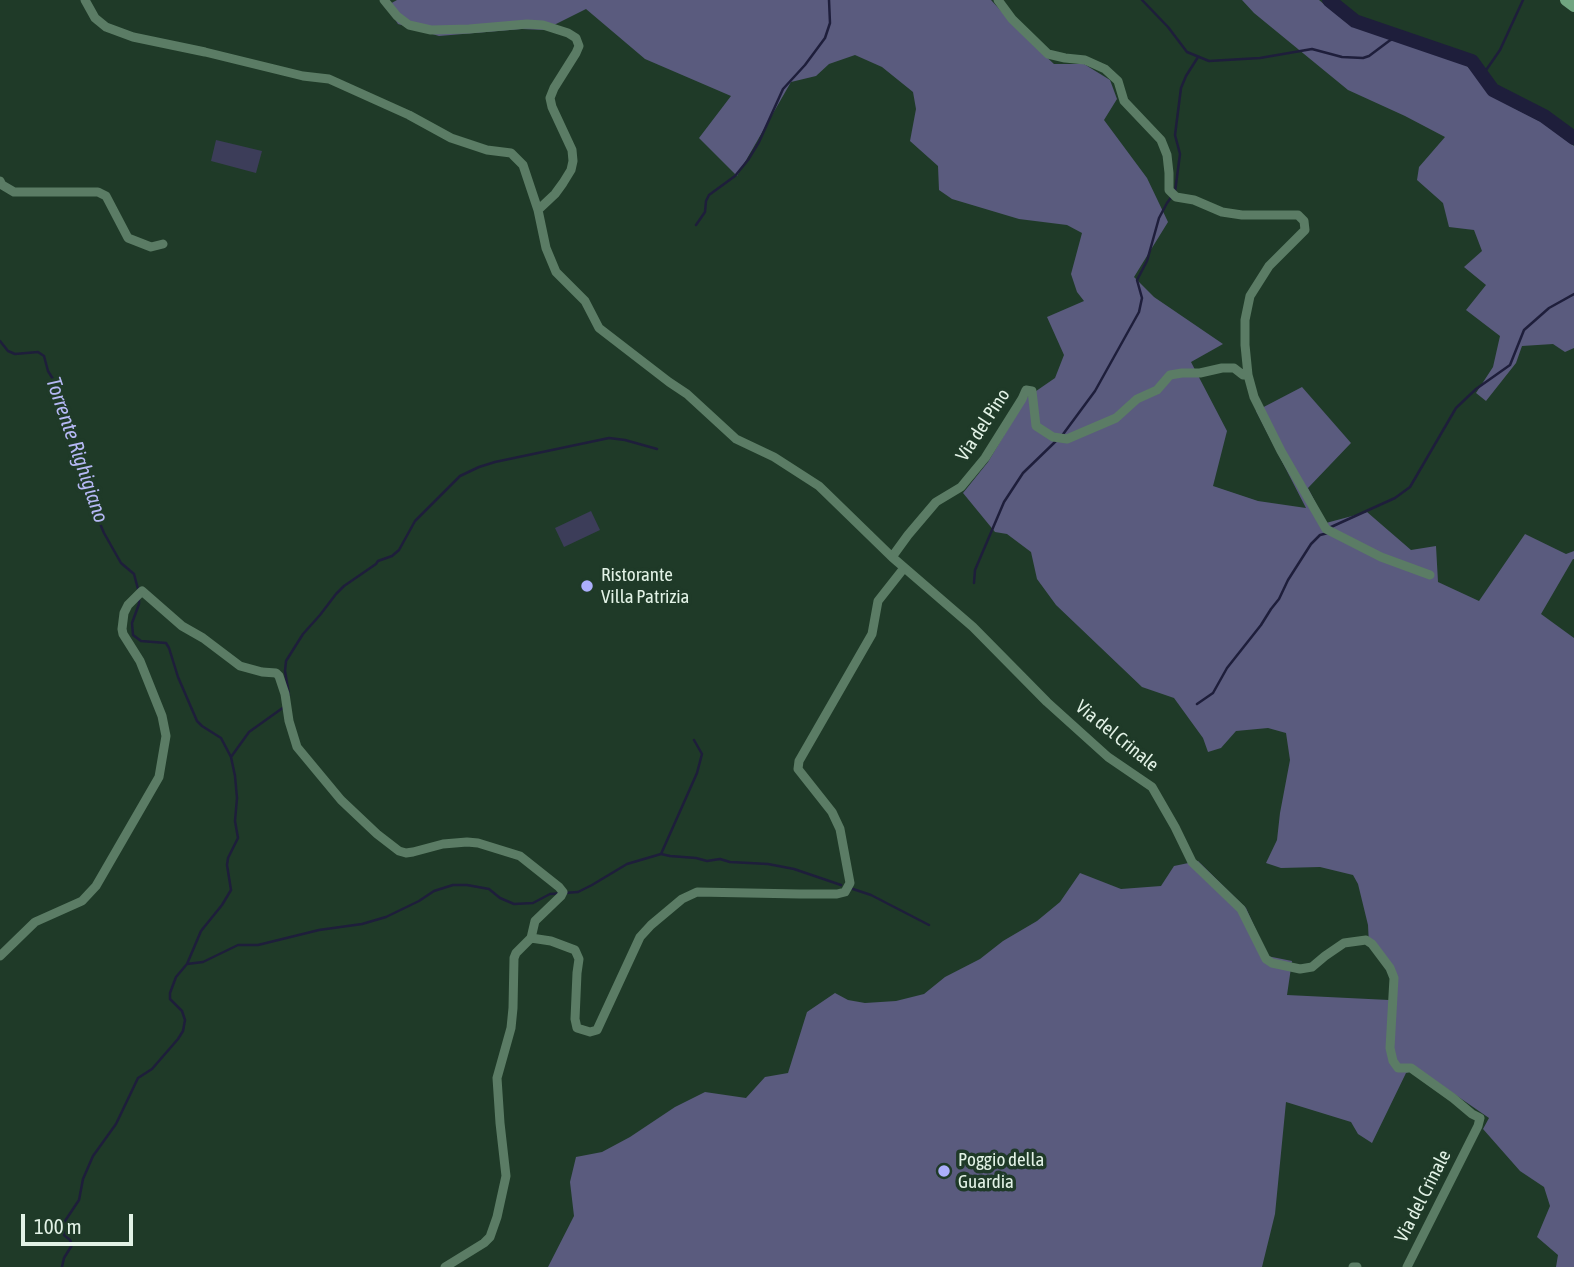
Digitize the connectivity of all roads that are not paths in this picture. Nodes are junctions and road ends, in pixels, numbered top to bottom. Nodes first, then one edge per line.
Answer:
1 (85, 0) edge
2 (384, 0) edge
3 (998, 0) edge
4 (0, 181) edge
5 (538, 210) junction
6 (163, 244) dead end
7 (1248, 375) junction
8 (892, 558) junction
9 (904, 568) junction
10 (1430, 575) dead end
11 (531, 938) junction
12 (0, 956) edge
13 (445, 1267) edge
14 (1407, 1267) edge

1 - 5 street, Via del Crinale
2 - 5 street
3 - 7 street
4 - 6 street
5 - 8 street, Via del Crinale
7 - 8 street, Via del Pino
7 - 10 street
8 - 9 street, Via del Crinale
9 - 11 street
9 - 14 street, Via del Crinale
11 - 12 street
11 - 13 street

